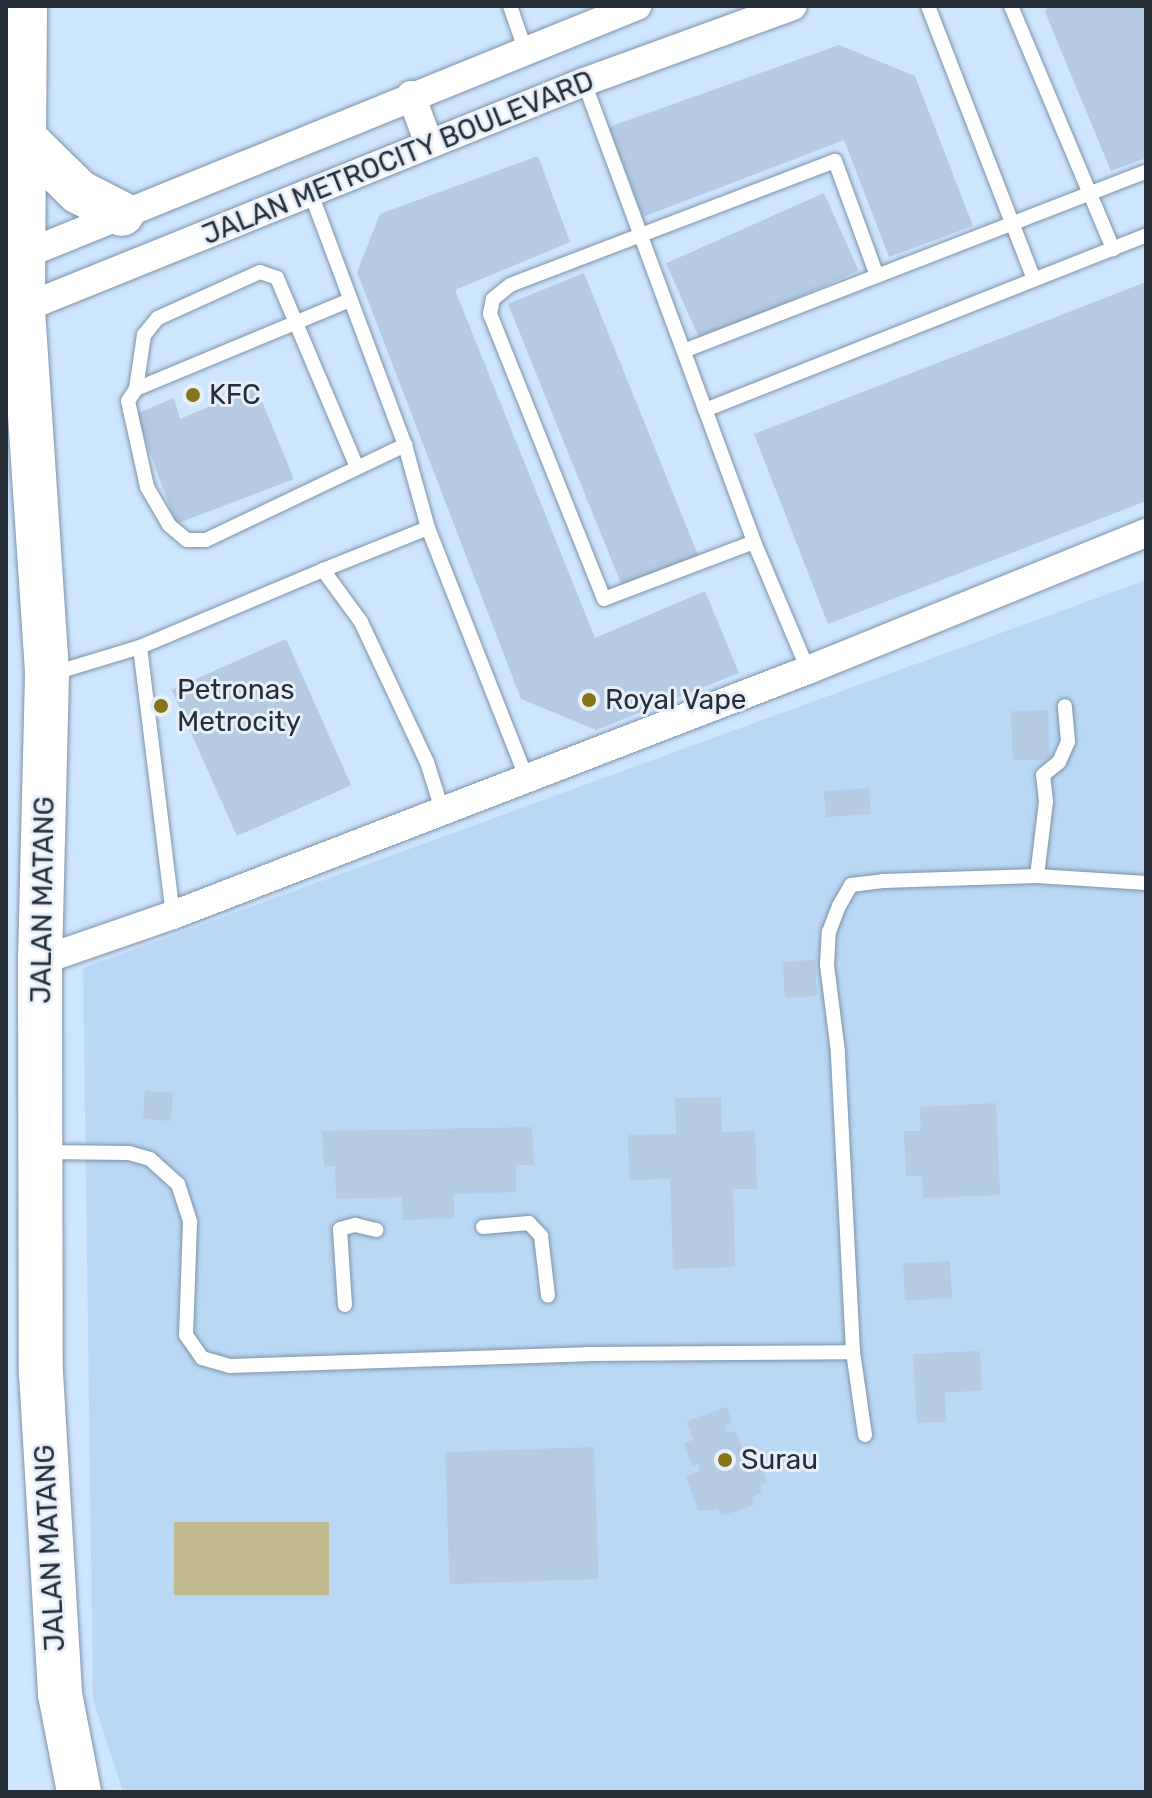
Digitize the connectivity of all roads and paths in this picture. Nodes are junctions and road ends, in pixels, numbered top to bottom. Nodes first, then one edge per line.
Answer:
1 (25, 6) edge
2 (510, 6) edge
3 (637, 6) edge
4 (793, 6) edge
5 (928, 6) edge
6 (1011, 6) edge
7 (525, 49) junction
8 (584, 82) junction
9 (411, 95) junction
10 (24, 138) junction
11 (429, 144) junction
12 (1146, 172) edge
13 (310, 191) junction
14 (1088, 194) junction
15 (122, 214) junction
16 (1011, 224) junction
17 (641, 235) junction
18 (1146, 235) edge
19 (1113, 249) junction
20 (15, 258) edge
21 (877, 276) junction
22 (1034, 279) junction
23 (350, 300) junction
24 (14, 313) edge
25 (298, 324) junction
26 (686, 350) junction
27 (136, 389) junction
28 (705, 410) junction
29 (405, 445) junction
30 (357, 467) junction
31 (428, 528) junction
32 (1146, 533) edge
33 (754, 542) junction
34 (323, 570) junction
35 (140, 647) junction
36 (808, 670) junction
37 (47, 675) junction
38 (1065, 706) dead end
39 (527, 779) junction
40 (442, 810) junction
41 (1037, 876) junction
42 (1146, 883) edge
43 (173, 915) junction
44 (40, 961) junction
45 (45, 1152) junction
46 (483, 1227) dead end
47 (376, 1230) dead end
48 (548, 1296) dead end
49 (345, 1305) dead end
50 (853, 1352) junction
51 (865, 1435) dead end
52 (79, 1792) edge

1 - 10 main road, JALAN MATANG
2 - 7 lane
3 - 7 street, JALAN METROCITY BOULEVARD
4 - 8 street, JALAN METROCITY BOULEVARD
5 - 16 lane
6 - 14 lane
7 - 9 street, JALAN METROCITY BOULEVARD
8 - 11 street, JALAN METROCITY BOULEVARD
8 - 17 lane
9 - 11 street
9 - 15 street, JALAN METROCITY BOULEVARD
10 - 15 main road
10 - 20 main road, JALAN MATANG
11 - 13 street, JALAN METROCITY BOULEVARD
12 - 14 lane
13 - 23 lane
13 - 24 street, JALAN METROCITY BOULEVARD
14 - 16 lane
14 - 19 lane
15 - 20 street, JALAN METROCITY BOULEVARD
16 - 21 lane
16 - 22 lane
17 - 21 lane
17 - 26 lane
17 - 33 lane
18 - 19 lane
19 - 22 lane
20 - 24 main road, JALAN MATANG
21 - 26 lane
22 - 28 lane
23 - 25 lane
23 - 29 lane
24 - 37 main road, JALAN MATANG
25 - 27 lane
25 - 27 lane
25 - 30 lane
26 - 28 lane
27 - 30 lane
28 - 33 lane
29 - 30 lane
29 - 31 lane
31 - 34 lane
31 - 39 lane
32 - 36 street
33 - 36 lane
34 - 35 lane
34 - 40 lane
35 - 37 lane
35 - 43 lane
36 - 39 street
37 - 44 main road, JALAN MATANG
38 - 41 lane
39 - 40 street
40 - 43 street
41 - 42 lane
41 - 50 lane
43 - 44 street
44 - 45 main road, JALAN MATANG
45 - 50 lane
45 - 52 main road, JALAN MATANG
46 - 48 lane
47 - 49 lane
50 - 51 lane

